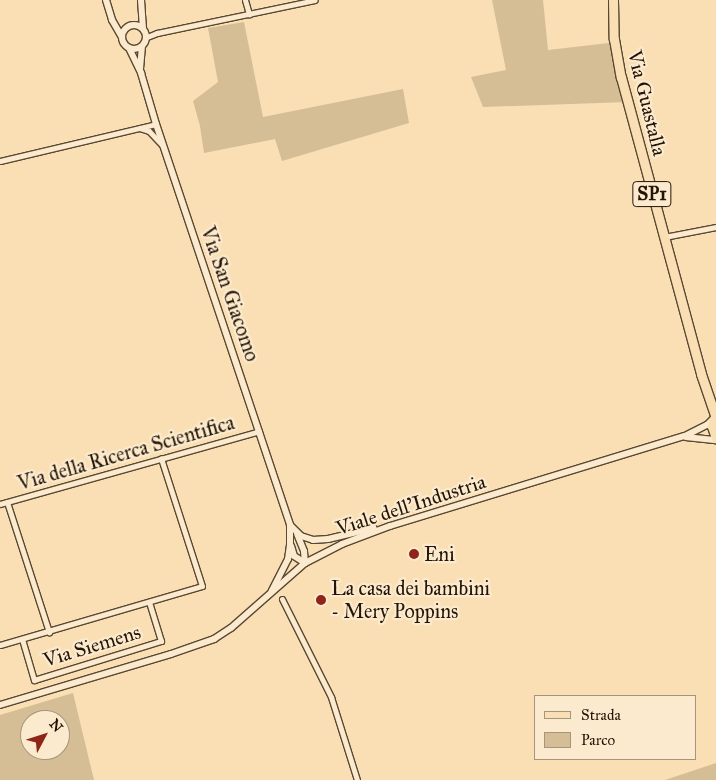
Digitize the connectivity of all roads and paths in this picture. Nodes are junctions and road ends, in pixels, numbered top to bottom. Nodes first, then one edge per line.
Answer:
1 (106, 0) edge
2 (141, 0) edge
3 (245, 0) edge
4 (315, 0) edge
5 (613, 0) edge
6 (110, 14) junction
7 (142, 14) junction
8 (249, 14) junction
9 (131, 25) junction
10 (144, 29) junction
11 (157, 33) junction
12 (122, 37) junction
13 (147, 37) junction
14 (142, 47) junction
15 (129, 48) junction
16 (140, 73) junction
17 (156, 124) junction
18 (138, 128) junction
19 (163, 145) junction
20 (0, 161) edge
21 (716, 227) edge
22 (664, 237) junction
23 (706, 385) junction
24 (716, 395) edge
25 (715, 416) edge
26 (259, 432) junction
27 (685, 436) junction
28 (716, 439) edge
29 (161, 458) junction
30 (7, 502) junction
31 (0, 504) edge
32 (290, 525) junction
33 (390, 526) junction
34 (296, 532) junction
35 (290, 545) junction
36 (305, 564) junction
37 (270, 594) junction
38 (282, 599) dead end
39 (149, 602) junction
40 (49, 632) junction
41 (22, 639) junction
42 (0, 645) edge
43 (0, 705) edge
44 (357, 780) edge

1 - 6 street
2 - 7 street
3 - 8 street
4 - 8 street
5 - 22 main road, Via Guastalla / SP1
6 - 9 street
6 - 12 street
7 - 9 street
7 - 10 street
8 - 11 street
9 - 10 street
9 - 12 street
10 - 11 street
10 - 13 street
11 - 13 street
12 - 15 street
13 - 14 street
14 - 15 street
14 - 16 street, Via San Giacomo
15 - 16 street, Via San Giacomo
16 - 17 street, Via San Giacomo
17 - 18 street
17 - 19 street, Via San Giacomo
18 - 19 street
18 - 20 street
19 - 26 street, Via San Giacomo
21 - 22 street
22 - 23 main road, Via Guastalla / SP1
23 - 24 main road, Via Guastalla
23 - 25 main road, Via Guastalla / SP1
25 - 27 street, Viale dell'Industria
25 - 28 main road, Via Guastalla
26 - 29 street, Via della Ricerca Scientifica
26 - 32 street, Via San Giacomo
27 - 28 street, Viale dell'Industria
27 - 33 street, Viale dell'Industria
29 - 30 street, Via della Ricerca Scientifica
29 - 39 street
30 - 31 street, Via della Ricerca Scientifica
30 - 40 street
32 - 34 street, Via San Giacomo
32 - 35 street, Via San Giacomo
33 - 34 street
33 - 36 street, Viale dell'Industria
34 - 36 street, Via San Giacomo
35 - 36 street
35 - 37 street, Via San Giacomo
36 - 37 street, Viale dell'Industria
37 - 43 street, Viale dell'Industria
38 - 44 street
39 - 40 street
39 - 41 street, Via Siemens
40 - 41 street
41 - 42 street

